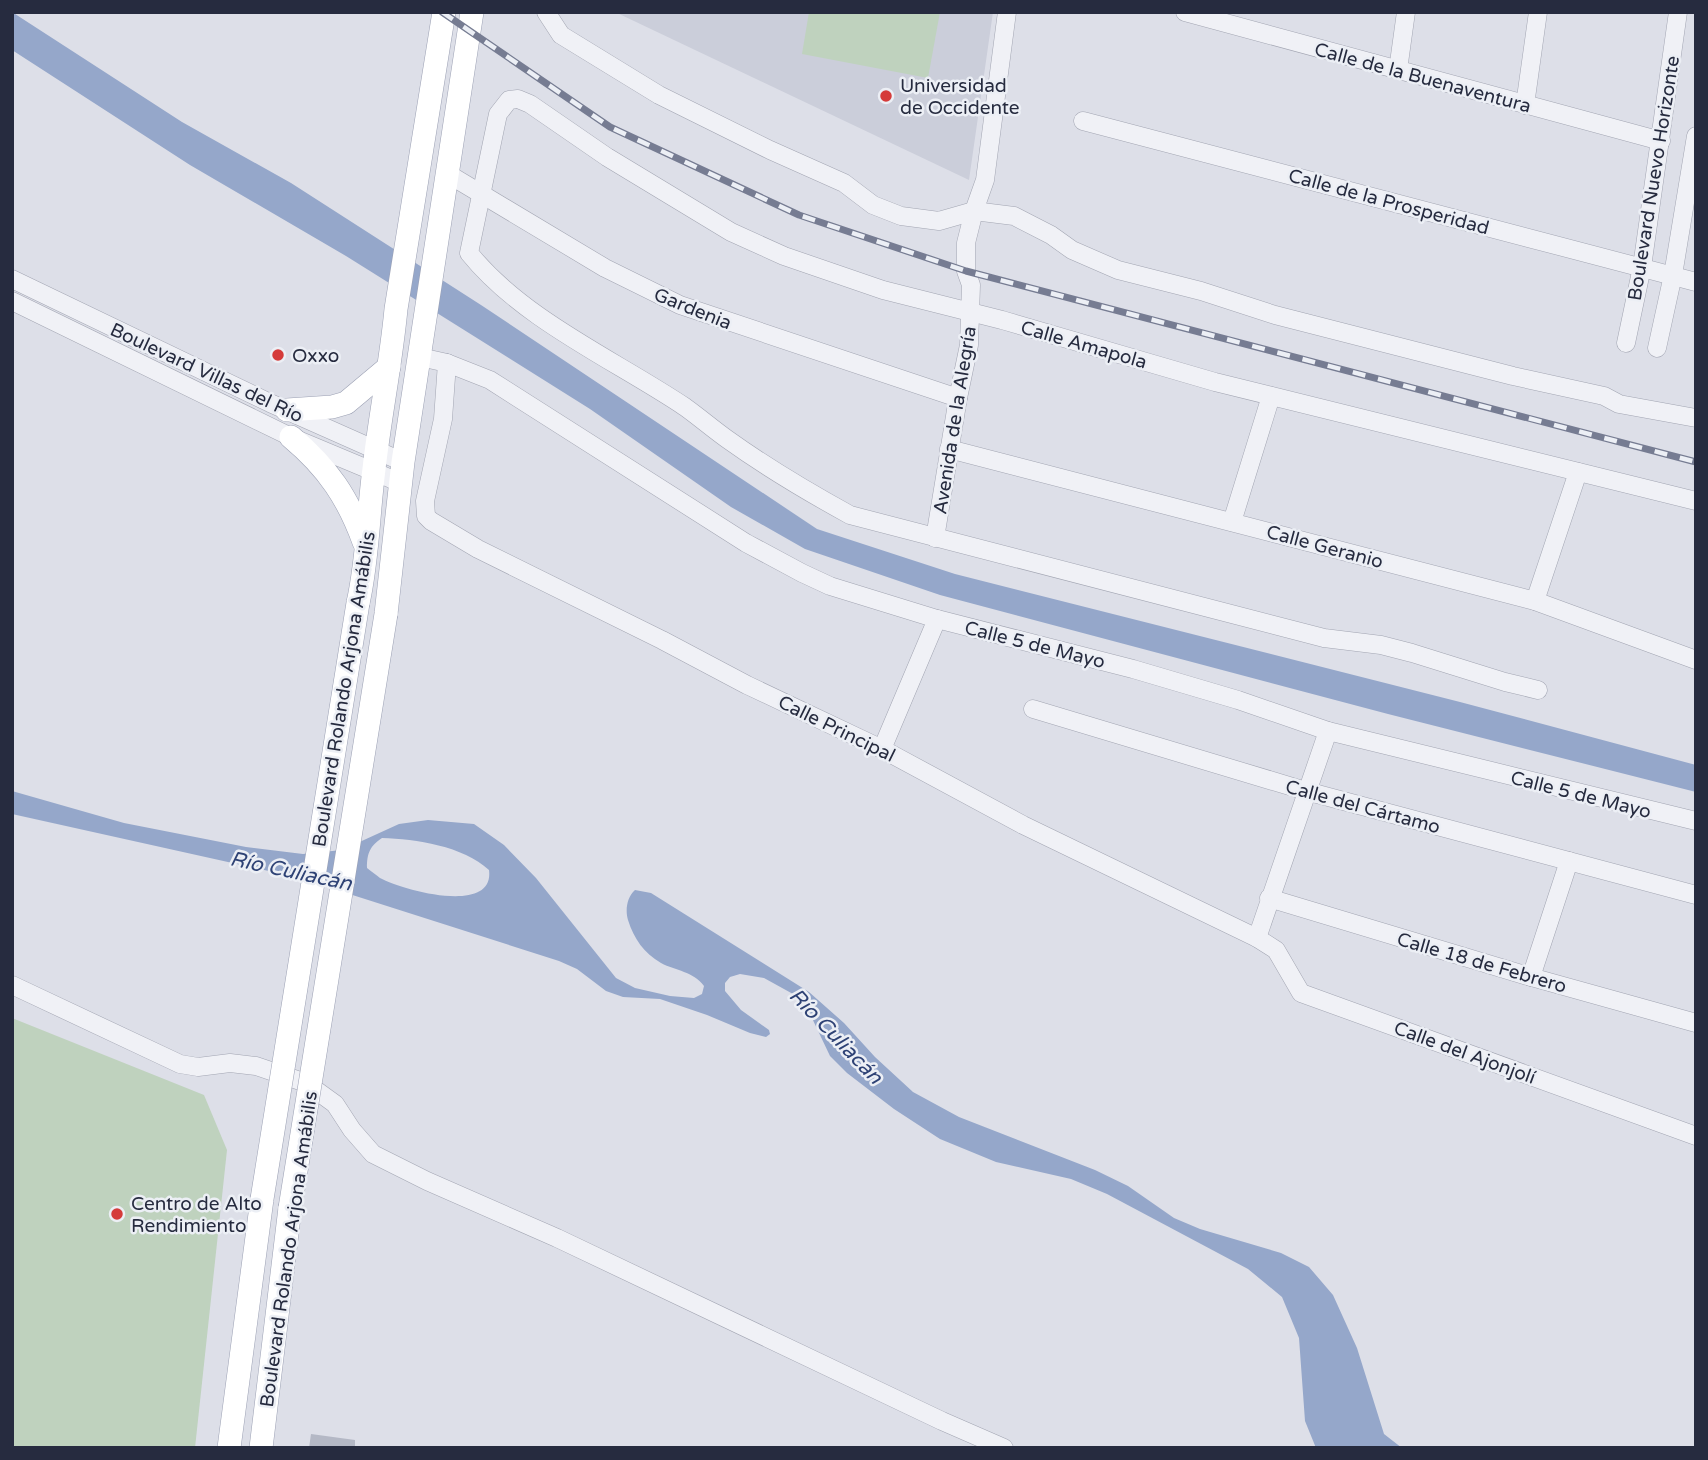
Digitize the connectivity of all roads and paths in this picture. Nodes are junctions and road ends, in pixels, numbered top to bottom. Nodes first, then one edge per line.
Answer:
1 (444, 12) edge
2 (472, 12) edge
3 (546, 12) edge
4 (1007, 12) edge
5 (1185, 12) edge
6 (1406, 12) edge
7 (1538, 12) edge
8 (1678, 12) edge
9 (1398, 70) junction
10 (1525, 105) junction
11 (1083, 121) dead end
12 (1661, 141) junction
13 (1695, 145) edge
14 (447, 174) junction
15 (483, 194) junction
16 (974, 211) junction
17 (1642, 267) junction
18 (1672, 275) junction
19 (12, 279) edge
20 (1696, 282) edge
21 (12, 301) edge
22 (971, 313) junction
23 (1626, 343) dead end
24 (1657, 348) dead end
25 (420, 357) junction
26 (447, 363) junction
27 (389, 368) junction
28 (1271, 396) junction
29 (958, 398) junction
30 (279, 406) junction
31 (1696, 418) edge
32 (261, 422) junction
33 (292, 437) junction
34 (949, 449) junction
35 (374, 461) junction
36 (1578, 472) junction
37 (402, 473) junction
38 (1696, 501) edge
39 (1232, 522) junction
40 (935, 538) junction
41 (367, 549) junction
42 (1535, 601) junction
43 (937, 619) junction
44 (1696, 660) edge
45 (1538, 690) dead end
46 (1033, 709) dead end
47 (1328, 731) junction
48 (883, 749) junction
49 (1306, 791) junction
50 (1696, 821) edge
51 (1569, 861) junction
52 (1696, 895) edge
53 (1269, 898) junction
54 (1256, 938) junction
55 (1531, 977) junction
56 (12, 985) edge
57 (1696, 1023) edge
58 (1696, 1136) edge
59 (229, 1448) edge
60 (261, 1448) edge
61 (1004, 1448) edge

1 - 27 main road, Boulevard Rolando Arjona Amábilis
2 - 14 main road, Boulevard Rolando Arjona Amábilis
3 - 16 street
4 - 16 street, Avenida de la Alegría
5 - 9 street, Calle de la Buenaventura
6 - 9 street
7 - 10 street
8 - 12 street, Boulevard Nuevo Horizonte
9 - 10 street, Calle de la Buenaventura
10 - 12 street, Calle de la Buenaventura
11 - 17 street, Calle de la Prosperidad
12 - 17 street, Boulevard Nuevo Horizonte
13 - 18 street, Boulevard Nuevo Horizonte
14 - 15 street, Gardenia
14 - 25 main road, Boulevard Rolando Arjona Amábilis
15 - 22 street, Calle Amapola
15 - 29 street, Gardenia
15 - 40 street
16 - 22 street, Avenida de la Alegría
16 - 31 street
17 - 18 street, Calle de la Prosperidad
17 - 23 street, Boulevard Nuevo Horizonte
18 - 20 street, Calle de la Prosperidad
18 - 24 street, Boulevard Nuevo Horizonte
19 - 30 street, Boulevard Villas del Río
21 - 32 street, Boulevard Villas del Río
22 - 28 street, Calle Amapola
22 - 29 street, Avenida de la Alegría
25 - 26 street, Calle 5 de Mayo
25 - 37 main road, Boulevard Rolando Arjona Amábilis
26 - 43 street, Calle 5 de Mayo
26 - 48 street, Calle Principal
27 - 30 main road
27 - 35 main road, Boulevard Rolando Arjona Amábilis
28 - 36 street, Calle Amapola
28 - 39 street
29 - 34 street, Avenida de la Alegría
30 - 32 street
30 - 35 street, Boulevard Villas del Río
32 - 33 street, Boulevard Villas del Río
33 - 35 street, Boulevard Villas del Río
33 - 41 main road
34 - 39 street, Calle Geranio
34 - 40 street, Avenida de la Alegría
35 - 37 street, Boulevard Villas del Río
35 - 41 main road, Boulevard Rolando Arjona Amábilis
36 - 38 street, Calle Amapola
36 - 42 street
37 - 60 main road, Boulevard Rolando Arjona Amábilis, bridge
39 - 42 street, Calle Geranio
40 - 45 street
41 - 59 main road, Boulevard Rolando Arjona Amábilis, bridge
42 - 44 street, Calle Geranio
43 - 47 street, Calle 5 de Mayo
43 - 48 street
46 - 49 street, Calle del Cártamo
47 - 49 street
47 - 50 street, Calle 5 de Mayo
48 - 54 street, Calle Principal
49 - 51 street, Calle del Cártamo
49 - 53 street
51 - 52 street, Calle del Cártamo
51 - 55 street
53 - 54 street
53 - 55 street, Calle 18 de Febrero
54 - 58 street, Calle del Ajonjolí
55 - 57 street, Calle 18 de Febrero
56 - 61 street

